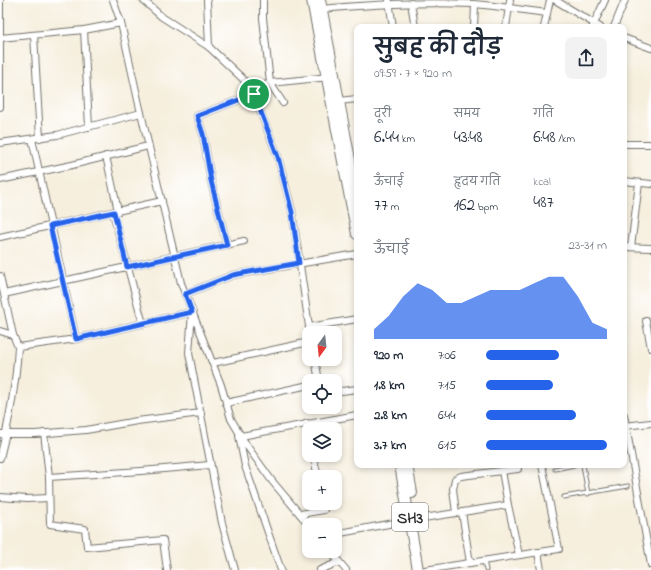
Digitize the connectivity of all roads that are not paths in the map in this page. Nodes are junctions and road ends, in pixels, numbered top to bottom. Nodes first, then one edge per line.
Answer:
1 (0, 0) edge
2 (113, 0) edge
3 (143, 0) edge
4 (207, 0) edge
5 (263, 0) edge
6 (312, 0) edge
7 (510, 0) edge
8 (550, 0) edge
9 (555, 0) edge
10 (605, 0) edge
11 (625, 0) edge
12 (389, 2) edge
13 (431, 2) edge
14 (411, 3) junction
15 (320, 4) edge
16 (475, 4) junction
17 (509, 8) junction
18 (547, 12) junction
19 (121, 23) junction
20 (392, 24) edge
21 (414, 24) edge
22 (474, 24) edge
23 (506, 24) edge
24 (545, 24) edge
25 (591, 24) edge
26 (593, 24) edge
27 (615, 24) edge
28 (84, 30) junction
29 (34, 35) junction
30 (1, 38) edge
31 (627, 39) edge
32 (209, 47) junction
33 (651, 48) edge
34 (331, 76) junction
35 (270, 84) junction
36 (253, 92) junction
37 (354, 99) edge
38 (339, 101) junction
39 (283, 103) dead end
40 (0, 107) edge
41 (141, 113) junction
42 (89, 127) junction
43 (40, 138) junction
44 (32, 139) junction
45 (0, 143) edge
46 (627, 144) edge
47 (651, 144) edge
48 (148, 146) junction
49 (106, 156) junction
50 (40, 172) junction
51 (0, 180) edge
52 (354, 181) edge
53 (627, 181) edge
54 (639, 183) junction
55 (651, 184) edge
56 (162, 201) junction
57 (116, 212) junction
58 (354, 216) edge
59 (50, 226) junction
60 (0, 237) edge
61 (244, 241) dead end
62 (227, 245) junction
63 (627, 247) edge
64 (651, 248) edge
65 (354, 254) edge
66 (174, 256) junction
67 (299, 263) junction
68 (127, 267) junction
69 (0, 276) edge
70 (64, 281) junction
71 (4, 294) junction
72 (185, 294) junction
73 (192, 312) junction
74 (354, 320) edge
75 (646, 321) dead end
76 (142, 324) junction
77 (309, 326) edge
78 (327, 326) edge
79 (0, 331) edge
80 (13, 335) junction
81 (76, 339) junction
82 (302, 344) edge
83 (18, 347) junction
84 (651, 348) edge
85 (213, 363) junction
86 (302, 387) edge
87 (354, 389) edge
88 (342, 391) edge
89 (226, 403) junction
90 (201, 413) junction
91 (354, 415) edge
92 (313, 422) edge
93 (651, 423) edge
94 (302, 424) edge
95 (627, 426) edge
96 (44, 433) junction
97 (3, 434) edge
98 (240, 434) junction
99 (627, 439) edge
100 (0, 458) edge
101 (210, 464) junction
102 (401, 468) edge
103 (407, 468) edge
104 (543, 468) edge
105 (560, 468) edge
106 (584, 468) edge
107 (518, 469) dead end
108 (555, 469) dead end
109 (502, 471) junction
110 (49, 477) junction
111 (628, 486) dead end
112 (588, 494) junction
113 (0, 497) edge
114 (564, 497) dead end
115 (50, 498) junction
116 (508, 505) junction
117 (324, 510) edge
118 (459, 512) junction
119 (300, 514) junction
120 (303, 518) edge
121 (413, 519) junction
122 (648, 531) edge
123 (342, 533) edge
124 (538, 552) junction
125 (519, 555) junction
126 (336, 558) edge
127 (484, 561) junction
128 (339, 562) junction
129 (470, 563) junction
130 (651, 565) edge
131 (232, 569) edge
132 (167, 570) edge
133 (281, 570) edge
134 (320, 570) edge
135 (346, 570) edge
136 (418, 570) edge
137 (425, 570) edge
138 (486, 570) edge
139 (542, 570) edge

1 - 30 street
2 - 19 street
3 - 32 street
4 - 32 street
5 - 35 street
6 - 34 main road
7 - 17 street
8 - 18 street
9 - 25 street
10 - 26 street
11 - 27 street
12 - 14 street
12 - 15 street
12 - 20 street
13 - 14 street
13 - 16 street
14 - 21 street
15 - 34 main road
16 - 17 street
16 - 22 street
17 - 18 street
17 - 23 street
18 - 24 street
19 - 28 street
19 - 41 street
28 - 29 street
28 - 42 street
29 - 30 street
29 - 43 street
30 - 40 street
31 - 33 street
32 - 36 street
34 - 35 street
34 - 38 main road
34 - 58 main road
35 - 36 street
35 - 39 street
36 - 62 street
36 - 67 street
37 - 38 street
38 - 52 main road
41 - 42 street
41 - 48 street
42 - 43 street
43 - 44 street
44 - 45 street
44 - 50 street
46 - 47 street
48 - 49 street
48 - 56 street
49 - 50 street
49 - 57 street
50 - 51 street
50 - 59 street
53 - 54 street
54 - 55 street
54 - 63 street
56 - 57 street
56 - 66 street
57 - 59 street
57 - 68 street
59 - 60 street
59 - 70 street
61 - 62 street
62 - 66 street
63 - 64 street
65 - 67 street
66 - 68 street
66 - 72 street
67 - 72 street
67 - 77 street
68 - 70 street
68 - 76 street
69 - 71 street
70 - 71 street
70 - 81 street
71 - 80 street
72 - 73 street
73 - 76 street
73 - 85 street
73 - 90 street
74 - 78 street
75 - 84 street
76 - 81 street
79 - 80 street
80 - 83 street
81 - 83 street
82 - 85 street
83 - 97 street
85 - 89 street
86 - 89 street
87 - 88 street
89 - 98 street
90 - 96 street
90 - 101 street
91 - 92 street
93 - 95 street
94 - 98 street
96 - 97 street
96 - 110 street
97 - 100 street
98 - 119 street
98 - 133 street
99 - 122 street
101 - 110 street
101 - 131 street
102 - 121 main road, SH3
103 - 121 main road, SH3
104 - 124 street
105 - 108 lane
106 - 112 lane
107 - 109 street
109 - 116 street
109 - 118 street
110 - 115 street
111 - 112 lane
112 - 114 lane
113 - 115 street
115 - 132 street
116 - 118 street
116 - 125 street
117 - 119 street
118 - 121 street
118 - 129 street
119 - 120 street
121 - 123 street
121 - 136 main road, SH3
121 - 137 main road, SH3
122 - 130 street
124 - 125 street
124 - 139 street
125 - 127 street
126 - 128 street
127 - 129 street
127 - 138 lane
128 - 134 street
128 - 135 street
129 - 137 street

